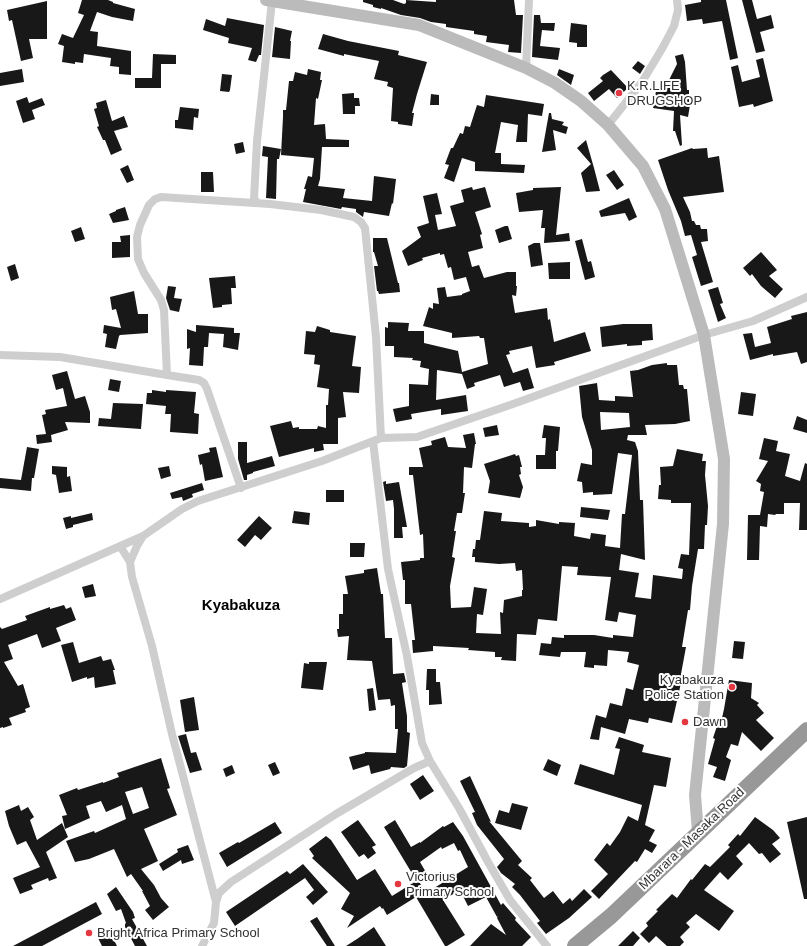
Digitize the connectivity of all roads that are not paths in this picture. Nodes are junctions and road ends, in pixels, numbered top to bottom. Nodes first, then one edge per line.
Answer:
1 (529, 0) edge
2 (677, 0) edge
3 (269, 1) edge
4 (526, 68) junction
5 (608, 125) junction
6 (258, 203) junction
7 (807, 297) edge
8 (704, 335) junction
9 (0, 355) edge
10 (167, 374) junction
11 (381, 438) junction
12 (373, 441) junction
13 (241, 488) junction
14 (143, 536) junction
15 (120, 546) junction
16 (130, 562) junction
17 (0, 599) edge
18 (807, 730) edge
19 (430, 761) junction
20 (698, 832) junction
21 (216, 902) junction
22 (202, 946) edge
23 (547, 946) edge
24 (574, 946) edge

1 - 4 street
2 - 5 street
3 - 4 street
3 - 6 street
4 - 5 street
5 - 8 street
6 - 10 street
6 - 11 street
7 - 8 street
8 - 11 street
8 - 20 street
9 - 10 street
10 - 13 street
11 - 12 street
12 - 13 street
12 - 19 street
13 - 14 street
14 - 15 street
14 - 16 street
15 - 16 street
15 - 17 street
16 - 21 street
18 - 20 highway, Mbarara - Masaka Road
19 - 21 street
19 - 23 street
20 - 24 highway, Mbarara - Masaka Road
21 - 22 street

